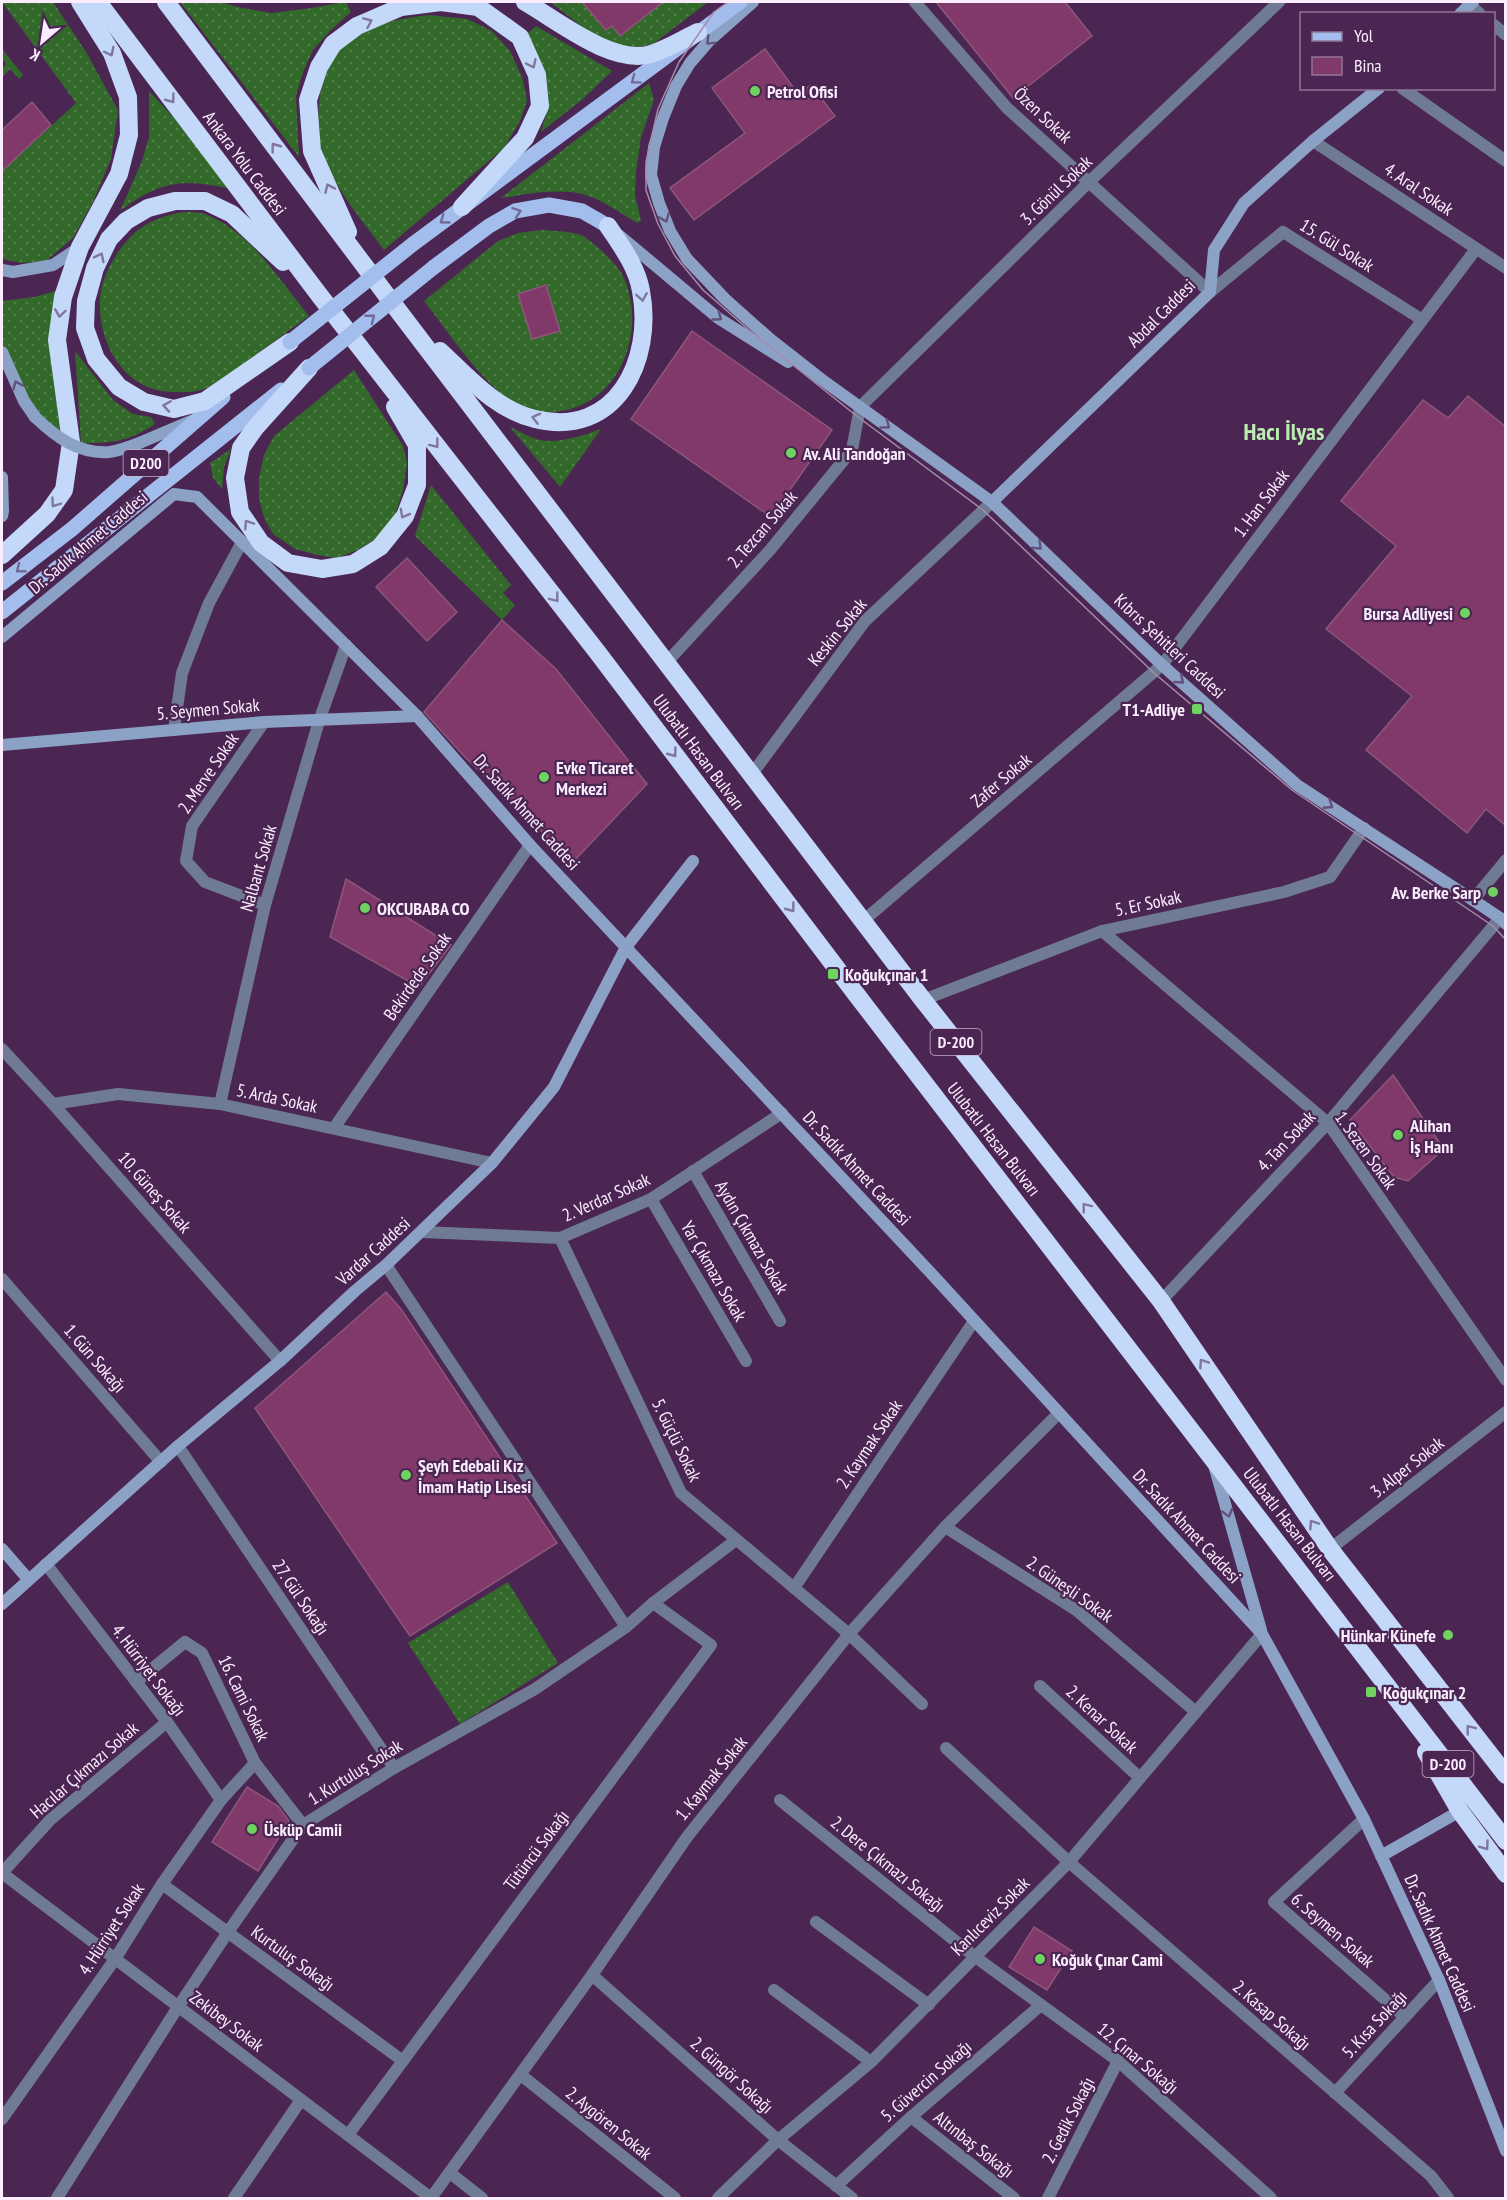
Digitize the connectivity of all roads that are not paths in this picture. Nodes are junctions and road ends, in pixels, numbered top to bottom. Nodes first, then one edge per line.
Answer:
1 (80, 2) edge
2 (98, 2) edge
3 (166, 2) edge
4 (525, 2) edge
5 (740, 2) edge
6 (753, 2) edge
7 (915, 2) edge
8 (1279, 2) edge
9 (698, 32) junction
10 (1377, 90) edge
11 (1405, 90) edge
12 (1313, 141) junction
13 (1506, 161) edge
14 (1089, 182) junction
15 (462, 207) junction
16 (608, 226) junction
17 (80, 247) junction
18 (1476, 249) junction
19 (361, 261) junction
20 (1506, 268) edge
21 (2, 270) edge
22 (1210, 292) junction
23 (320, 296) junction
24 (400, 313) junction
25 (1421, 320) junction
26 (290, 342) junction
27 (361, 348) junction
28 (2, 352) edge
29 (309, 368) junction
30 (821, 379) junction
31 (860, 407) junction
32 (198, 417) junction
33 (2, 477) edge
34 (992, 502) junction
35 (2, 516) edge
36 (242, 542) junction
37 (2, 555) edge
38 (2, 583) edge
39 (2, 612) edge
40 (2, 637) edge
41 (346, 645) junction
42 (667, 662) junction
43 (1162, 665) junction
44 (417, 716) junction
45 (319, 720) junction
46 (264, 722) junction
47 (174, 730) junction
48 (2, 745) edge
49 (752, 774) junction
50 (1364, 828) junction
51 (530, 845) junction
52 (1506, 860) edge
53 (693, 861) dead end
54 (1473, 900) junction
55 (265, 905) junction
56 (863, 921) junction
57 (1503, 921) edge
58 (1102, 931) junction
59 (626, 947) junction
60 (923, 1000) junction
61 (2, 1049) edge
62 (53, 1104) junction
63 (220, 1104) junction
64 (782, 1113) junction
65 (1328, 1123) junction
66 (334, 1128) junction
67 (492, 1163) junction
68 (693, 1171) junction
69 (651, 1199) junction
70 (422, 1232) junction
71 (560, 1238) junction
72 (387, 1265) junction
73 (2, 1279) edge
74 (1161, 1301) junction
75 (780, 1321) dead end
76 (974, 1321) junction
77 (280, 1361) junction
78 (746, 1361) dead end
79 (1506, 1380) edge
80 (1506, 1412) edge
81 (1059, 1413) junction
82 (178, 1446) junction
83 (1211, 1456) junction
84 (162, 1462) junction
85 (945, 1527) junction
86 (736, 1540) junction
87 (2, 1549) edge
88 (1330, 1550) junction
89 (46, 1564) junction
90 (28, 1579) junction
91 (794, 1588) junction
92 (653, 1603) junction
93 (2, 1604) edge
94 (626, 1627) junction
95 (849, 1634) junction
96 (1262, 1634) junction
97 (136, 1682) junction
98 (1040, 1686) dead end
99 (1390, 1688) junction
100 (922, 1704) dead end
101 (1196, 1712) junction
102 (167, 1722) junction
103 (946, 1748) dead end
104 (255, 1763) junction
105 (394, 1768) junction
106 (1506, 1775) edge
107 (1140, 1779) junction
108 (221, 1800) junction
109 (780, 1800) dead end
110 (1460, 1811) junction
111 (1364, 1820) junction
112 (303, 1826) junction
113 (1506, 1841) edge
114 (1381, 1856) junction
115 (1069, 1862) junction
116 (2, 1873) edge
117 (1506, 1874) edge
118 (162, 1884) junction
119 (816, 1922) dead end
120 (228, 1932) junction
121 (974, 1956) junction
122 (115, 1959) junction
123 (592, 1975) junction
124 (1439, 1980) junction
125 (774, 1990) dead end
126 (929, 2005) junction
127 (1041, 2005) junction
128 (178, 2007) junction
129 (1405, 2017) junction
130 (403, 2061) junction
131 (1118, 2061) junction
132 (871, 2062) junction
133 (521, 2075) junction
134 (1335, 2093) junction
135 (301, 2100) junction
136 (911, 2117) junction
137 (2, 2119) edge
138 (348, 2135) junction
139 (778, 2140) junction
140 (1506, 2151) edge
141 (450, 2173) junction
142 (836, 2186) junction
143 (1050, 2197) edge
144 (57, 2199) edge
145 (234, 2199) edge
146 (431, 2199) edge
147 (482, 2199) edge
148 (675, 2199) edge
149 (718, 2199) edge
150 (852, 2199) edge
151 (1014, 2199) edge
152 (1271, 2199) edge
153 (1448, 2199) edge

1 -> 17 highway
2 -> 23 highway, Ankara Yolu Caddesi
19 -> 3 highway, Ankara Yolu Caddesi
4 - 9 highway
5 - 9 main road
6 -> 30 street
7 - 14 street, Özen Sokak
8 - 14 street, 3. Gönül Sokak
9 -> 15 main road
10 - 12 street, Abdal Caddesi
11 - 13 street
12 - 18 street, 4. Aral Sokak
12 - 22 street, Abdal Caddesi
14 - 22 street, Özen Sokak
14 - 31 street, 3. Gönül Sokak
19 -> 15 highway
15 -> 26 main road, D200, bridge
16 -> 24 highway
29 -> 16 main road, bridge
16 -> 30 street
17 - 21 street
17 -> 37 highway
18 - 20 street, 4. Aral Sokak
18 - 25 street, 1. Han Sokak
19 - 24 highway, Ankara Yolu Caddesi
22 - 25 street, 15. Gül Sokak
22 - 34 street, Abdal Caddesi
26 -> 23 highway
23 - 27 highway, Ankara Yolu Caddesi
24 - 42 highway, Ulubatlı Hasan Bulvarı / D-200
25 - 43 street, 1. Han Sokak
26 - 32 main road, D200
27 -> 29 highway
27 -> 83 highway, Ulubatlı Hasan Bulvarı / D-200
32 -> 28 street, bridge
29 - 39 main road
30 - 31 street, Kıbrıs Şehitleri Caddesi
31 -> 34 street, Kıbrıs Şehitleri Caddesi
31 - 42 street, 2. Tezcan Sokak
32 -> 38 main road, D200
33 - 35 street
34 -> 43 street, Kıbrıs Şehitleri Caddesi
34 - 49 street, Keskin Sokak
36 - 40 street, Dr. Sadık Ahmet Caddesi
36 - 41 street, Dr. Sadık Ahmet Caddesi
36 - 47 street
41 - 44 street, Dr. Sadık Ahmet Caddesi
41 - 45 street, Nalbant Sokak
42 - 49 highway, Ulubatlı Hasan Bulvarı / D-200
43 -> 50 street, Kıbrıs Şehitleri Caddesi
43 - 56 street, Zafer Sokak
44 - 45 street, 5. Seymen Sokak
44 - 51 street, Dr. Sadık Ahmet Caddesi
45 - 46 street, 5. Seymen Sokak
45 - 55 street, Nalbant Sokak
46 - 47 street, 5. Seymen Sokak
46 - 55 street, 2. Merve Sokak
47 - 48 street, 5. Seymen Sokak
49 - 56 highway, Ulubatlı Hasan Bulvarı / D-200
50 - 54 street, Kıbrıs Şehitleri Caddesi
50 - 58 street, 5. Er Sokak
51 - 59 street, Dr. Sadık Ahmet Caddesi
51 - 66 street, Bekirdede Sokak
52 - 54 street
53 - 59 street, Vardar Caddesi
54 - 57 street, Kıbrıs Şehitleri Caddesi
55 - 63 street, Nalbant Sokak
56 - 60 highway, Ulubatlı Hasan Bulvarı / D-200
57 - 65 street, 4. Tan Sokak
58 - 60 street, 5. Er Sokak
58 - 65 street, 1. Sezen Sokak
59 - 64 street, Dr. Sadık Ahmet Caddesi
59 - 67 street, Vardar Caddesi
74 -> 60 highway, Ulubatlı Hasan Bulvarı / D-200
61 - 62 street, 10. Güneş Sokak
62 - 63 street, 5. Arda Sokak
62 - 77 street, 10. Güneş Sokak
63 - 66 street, 5. Arda Sokak
64 - 68 street, 2. Verdar Sokak
64 - 76 street, Dr. Sadık Ahmet Caddesi
65 - 74 street, 4. Tan Sokak
65 - 79 street, 1. Sezen Sokak
66 - 67 street, 5. Arda Sokak
67 - 70 street, Vardar Caddesi
68 - 69 street, 2. Verdar Sokak
68 - 75 street, Aydın Çıkmazı Sokak
69 - 71 street, 2. Verdar Sokak
69 - 78 street, Yar Çıkmazı Sokak
70 - 71 street, 2. Verdar Sokak
70 - 72 street, Vardar Caddesi
71 - 86 street, 5. Güçlü Sokak
72 - 77 street, Vardar Caddesi
72 - 94 street
73 - 84 street, 1. Gün Sokağı
88 -> 74 highway, Ulubatlı Hasan Bulvarı / D-200
76 - 81 street, Dr. Sadık Ahmet Caddesi
76 - 91 street, 2. Kaymak Sokak
77 - 82 street, Vardar Caddesi
80 - 88 street, 3. Alper Sokak
81 - 85 street, 1. Kaymak Sokak
81 - 96 street, Dr. Sadık Ahmet Caddesi
82 - 84 street, Vardar Caddesi
82 - 105 street, 27. Gül Sokağı
83 -> 96 street
83 - 99 highway, Ulubatlı Hasan Bulvarı / D-200
84 - 89 street, Vardar Caddesi
85 - 95 street, 1. Kaymak Sokak
85 - 101 street, 2. Güneşli Sokak
86 - 91 street, 5. Güçlü Sokak
86 - 92 street, 1. Kurtuluş Sokak
87 - 90 street
106 -> 88 highway, Ulubatlı Hasan Bulvarı / D-200
89 - 90 street, Vardar Caddesi
89 - 97 street, 4. Hürriyet Sokağı
90 - 93 street, Vardar Caddesi
91 - 95 street, 5. Güçlü Sokak
92 - 94 street, 1. Kurtuluş Sokak
92 - 130 street, Tütüncü Sokağı
94 - 105 street, 1. Kurtuluş Sokak
95 - 100 street, 5. Güçlü Sokak
95 - 123 street, 1. Kaymak Sokak
96 - 101 street, Kanlıceviz Sokak
96 - 111 street, Dr. Sadık Ahmet Caddesi
97 - 102 street, 4. Hürriyet Sokağı
97 - 104 street, 16. Cami Sokak
98 - 107 street, 2. Kenar Sokak
99 - 110 highway
99 - 113 highway, Ulubatlı Hasan Bulvarı / D-200
101 - 107 street, Kanlıceviz Sokak
102 - 108 street, 4. Hürriyet Sokağı
102 - 116 street, Hacılar Çıkmazı Sokak
103 - 115 street, 2. Kasap Sokağı
104 - 108 street, 4. Hürriyet Sokak
104 - 112 street, 16. Cami Sokak
105 - 112 street, 1. Kurtuluş Sokak
107 - 115 street, Kanlıceviz Sokak
108 - 118 street, 4. Hürriyet Sokak
109 - 121 street, 2. Dere Çıkmazı Sokağı
110 - 114 street
110 -> 117 highway
111 - 114 street, Dr. Sadık Ahmet Caddesi
111 - 129 street, 6. Seymen Sokak
112 - 120 street, 1. Kurtuluş Sokak
114 - 124 street, Dr. Sadık Ahmet Caddesi
115 - 121 street, Kanlıceviz Sokak
115 - 134 street, 2. Kasap Sokağı
116 - 122 street, Zekibey Sokak
118 - 120 street, Kurtuluş Sokağı
118 - 122 street, 4. Hürriyet Sokak
119 - 126 street
120 - 128 street, 1. Kurtuluş Sokak
120 - 130 street, Kurtuluş Sokağı
121 - 126 street, Kanlıceviz Sokak
121 - 127 street, 12. Çınar Sokağı
122 - 128 street, Zekibey Sokak
122 - 137 street, 4. Hürriyet Sokak
123 - 133 street, 1. Kaymak Sokak
123 - 139 street, 2. Güngör Sokağı
124 - 129 street, 5. Kısa Sokağı
124 - 140 street, Dr. Sadık Ahmet Caddesi
125 - 132 street
126 - 132 street, Kanlıceviz Sokak
127 - 131 street, 12. Çınar Sokağı
127 - 136 street, 5. Güvercin Sokağı
128 - 135 street, Zekibey Sokak
128 - 144 street, 1. Kurtuluş Sokak
129 - 134 street, 5. Kısa Sokağı
130 - 138 street, Tütüncü Sokağı
131 - 143 street, 2. Gedik Sokağı
131 - 152 street, 12. Çınar Sokağı
132 - 139 street, Kanlıceviz Sokak
133 - 141 street, 1. Kaymak Sokak
133 - 148 street, 2. Aygören Sokak
134 - 153 street, 2. Kasap Sokağı
135 - 138 street, Zekibey Sokak
135 - 145 street
136 - 142 street, 5. Güvercin Sokağı
136 - 151 street, Altınbaş Sokağı
138 - 146 street, Zekibey Sokak
139 - 142 street, 2. Güngör Sokağı
139 - 149 street, Kanlıceviz Sokak
141 - 146 street, 1. Kaymak Sokak
141 - 147 street
142 - 150 street, 2. Güngör Sokağı

